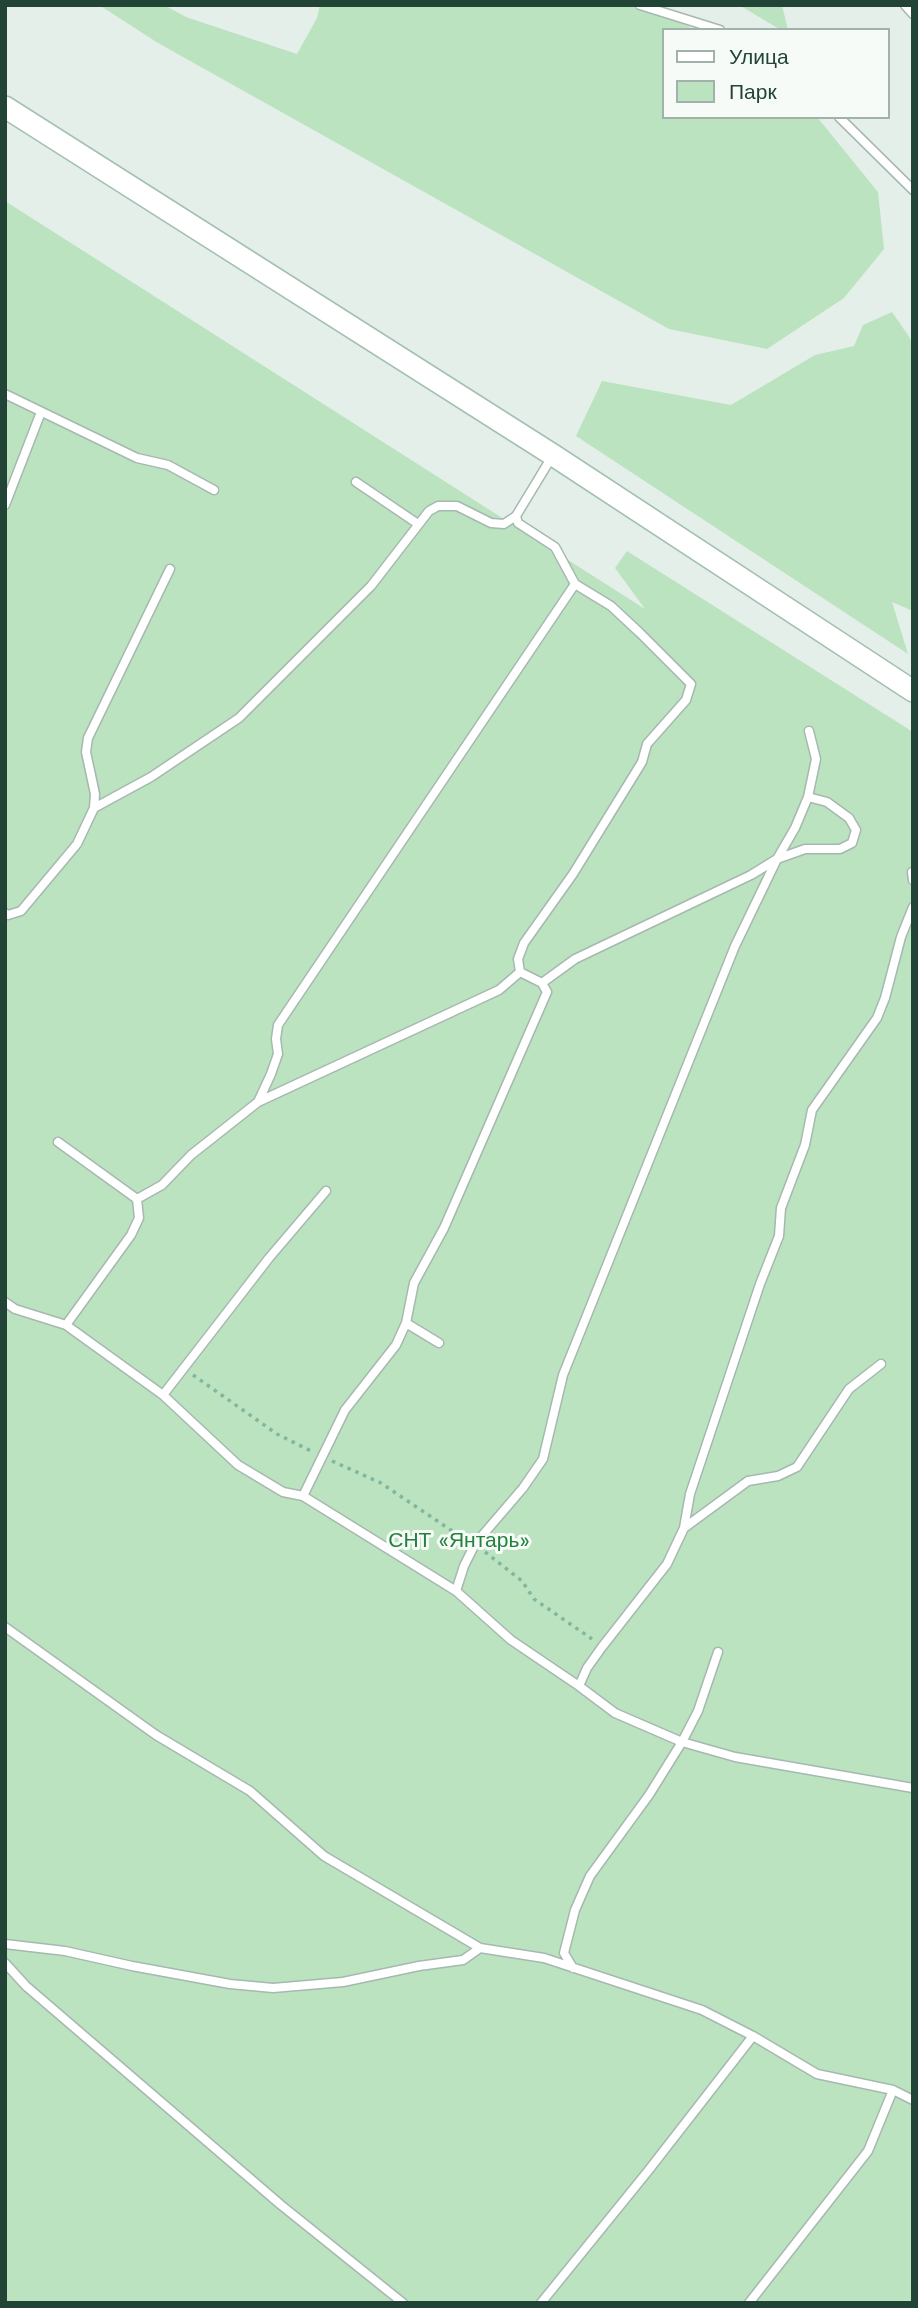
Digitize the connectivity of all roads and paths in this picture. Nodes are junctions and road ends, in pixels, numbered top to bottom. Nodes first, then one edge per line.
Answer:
1 (640, 5) edge
2 (905, 5) edge
3 (913, 14) edge
4 (714, 28) edge
5 (5, 107) edge
6 (841, 119) edge
7 (913, 190) edge
8 (5, 394) edge
9 (41, 412) junction
10 (553, 455) junction
11 (356, 482) dead end
12 (214, 490) dead end
13 (5, 505) edge
14 (516, 516) junction
15 (418, 524) junction
16 (170, 569) dead end
17 (575, 584) junction
18 (913, 691) edge
19 (809, 732) dead end
20 (808, 797) junction
21 (94, 808) junction
22 (777, 859) junction
23 (913, 907) edge
24 (5, 913) edge
25 (520, 972) junction
26 (542, 983) junction
27 (258, 1102) junction
28 (58, 1142) dead end
29 (326, 1191) dead end
30 (137, 1199) junction
31 (5, 1302) edge
32 (406, 1323) junction
33 (66, 1325) junction
34 (439, 1343) dead end
35 (881, 1364) dead end
36 (182, 1368) junction
37 (163, 1395) junction
38 (322, 1457) junction
39 (303, 1496) junction
40 (684, 1528) junction
41 (474, 1544) junction
42 (456, 1591) junction
43 (5, 1627) edge
44 (602, 1647) junction
45 (718, 1651) dead end
46 (579, 1686) junction
47 (682, 1742) junction
48 (913, 1788) edge
49 (5, 1944) edge
50 (480, 1948) junction
51 (5, 1963) edge
52 (573, 1968) junction
53 (753, 2036) junction
54 (893, 2090) junction
55 (913, 2100) edge
56 (403, 2303) edge
57 (541, 2303) edge
58 (749, 2303) edge

1 - 4 lane
2 - 3 lane
5 - 10 main road
6 - 7 lane
8 - 9 lane
9 - 12 lane
9 - 13 lane
10 - 14 lane
10 - 18 main road
11 - 15 lane
14 - 15 lane
14 - 17 lane
15 - 21 lane
16 - 21 lane
17 - 25 lane
17 - 27 lane
19 - 20 lane
20 - 22 lane
20 - 22 lane
21 - 24 lane
22 - 26 lane
22 - 41 lane
23 - 40 lane
25 - 26 lane
25 - 27 lane
26 - 32 lane
27 - 30 lane
28 - 30 lane
29 - 36 lane
30 - 33 lane
31 - 33 lane
32 - 34 lane
32 - 38 lane
33 - 37 lane
35 - 40 lane
36 - 37 lane
36 - 38 path
37 - 39 lane
38 - 39 lane
38 - 41 path
39 - 42 lane
40 - 44 lane
41 - 42 lane
41 - 44 path
42 - 46 lane
43 - 50 lane
44 - 46 lane
45 - 47 lane
46 - 47 lane
47 - 48 lane
47 - 52 lane
49 - 50 lane
50 - 52 lane
51 - 56 lane
52 - 53 lane
53 - 54 lane
53 - 57 lane
54 - 55 lane
54 - 58 lane

